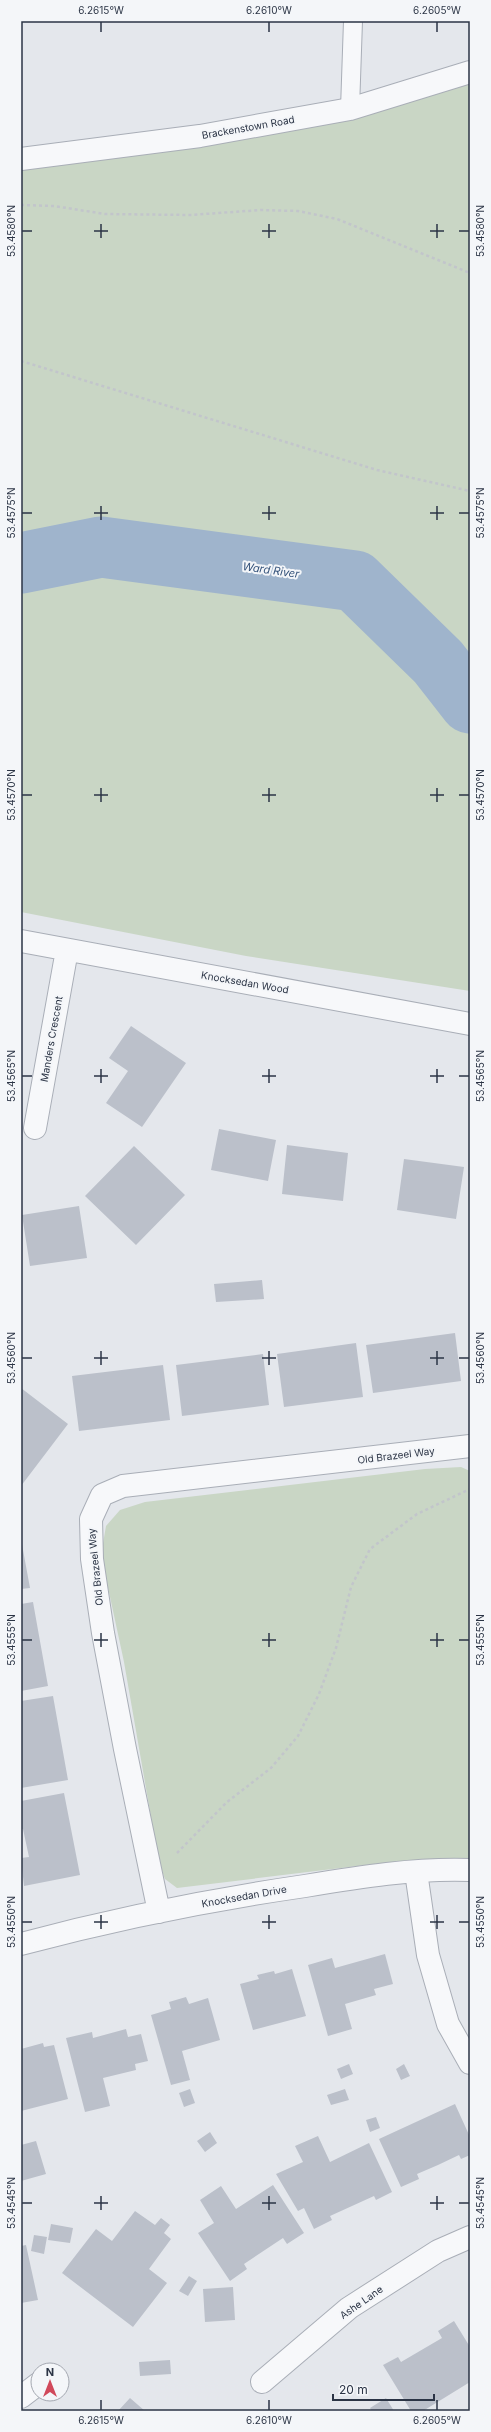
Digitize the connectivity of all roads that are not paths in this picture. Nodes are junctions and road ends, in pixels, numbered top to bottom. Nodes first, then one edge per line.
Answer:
1 (353, 21) edge
2 (470, 72) edge
3 (350, 109) junction
4 (21, 159) edge
5 (21, 941) edge
6 (67, 950) junction
7 (470, 1024) edge
8 (36, 1128) dead end
9 (470, 1446) edge
10 (470, 1870) edge
11 (416, 1872) junction
12 (159, 1912) junction
13 (21, 1944) edge
14 (470, 2063) edge
15 (470, 2237) edge
16 (262, 2382) dead end
17 (30, 2391) edge
18 (21, 2398) edge

1 - 3 lane
2 - 3 street, Brackenstown Road
3 - 4 street, Brackenstown Road
5 - 6 street, Knocksedan Wood
6 - 7 street, Knocksedan Wood
6 - 8 street, Manders Crescent
9 - 12 street, Old Brazeel Way
10 - 11 street, Knocksedan Drive
11 - 12 street, Knocksedan Drive
11 - 14 street
12 - 13 street, Knocksedan Drive
15 - 16 street, Ashe Lane
17 - 18 street

